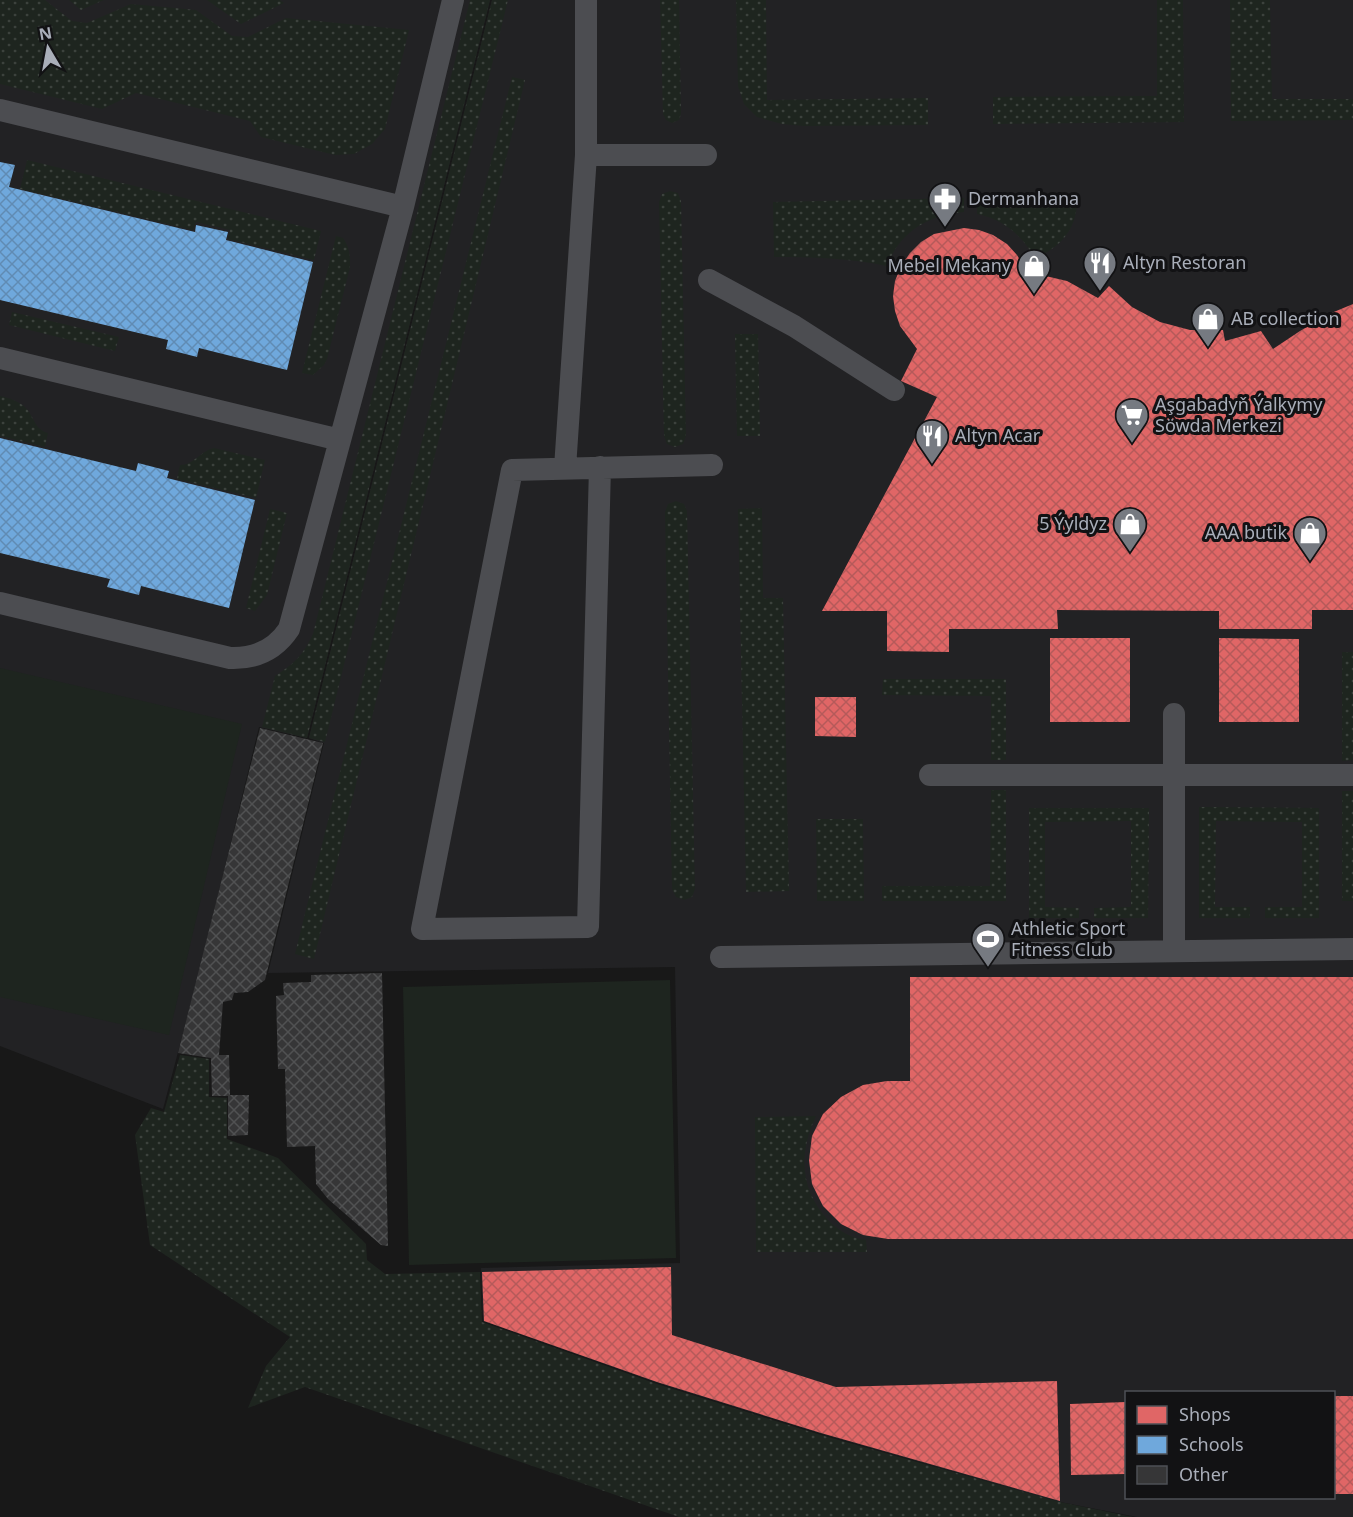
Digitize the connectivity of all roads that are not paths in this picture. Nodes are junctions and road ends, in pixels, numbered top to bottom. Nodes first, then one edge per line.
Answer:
1 (453, 0) edge
2 (586, 0) edge
3 (0, 110) edge
4 (706, 154) dead end
5 (586, 155) junction
6 (403, 207) junction
7 (709, 280) dead end
8 (0, 358) edge
9 (894, 390) dead end
10 (340, 440) junction
11 (712, 465) dead end
12 (600, 467) junction
13 (565, 468) junction
14 (0, 603) edge
15 (1174, 714) dead end
16 (930, 775) dead end
17 (1174, 775) junction
18 (1353, 775) edge
19 (1353, 950) edge
20 (1174, 951) junction
21 (721, 957) dead end

1 - 6 lane
2 - 5 lane
3 - 6 lane
4 - 5 lane
5 - 13 lane
6 - 10 lane
7 - 9 lane
8 - 10 lane
10 - 14 lane
11 - 12 lane
12 - 13 lane
12 - 13 lane
15 - 17 lane
16 - 17 lane
17 - 18 lane
17 - 20 lane
19 - 20 lane
20 - 21 lane

